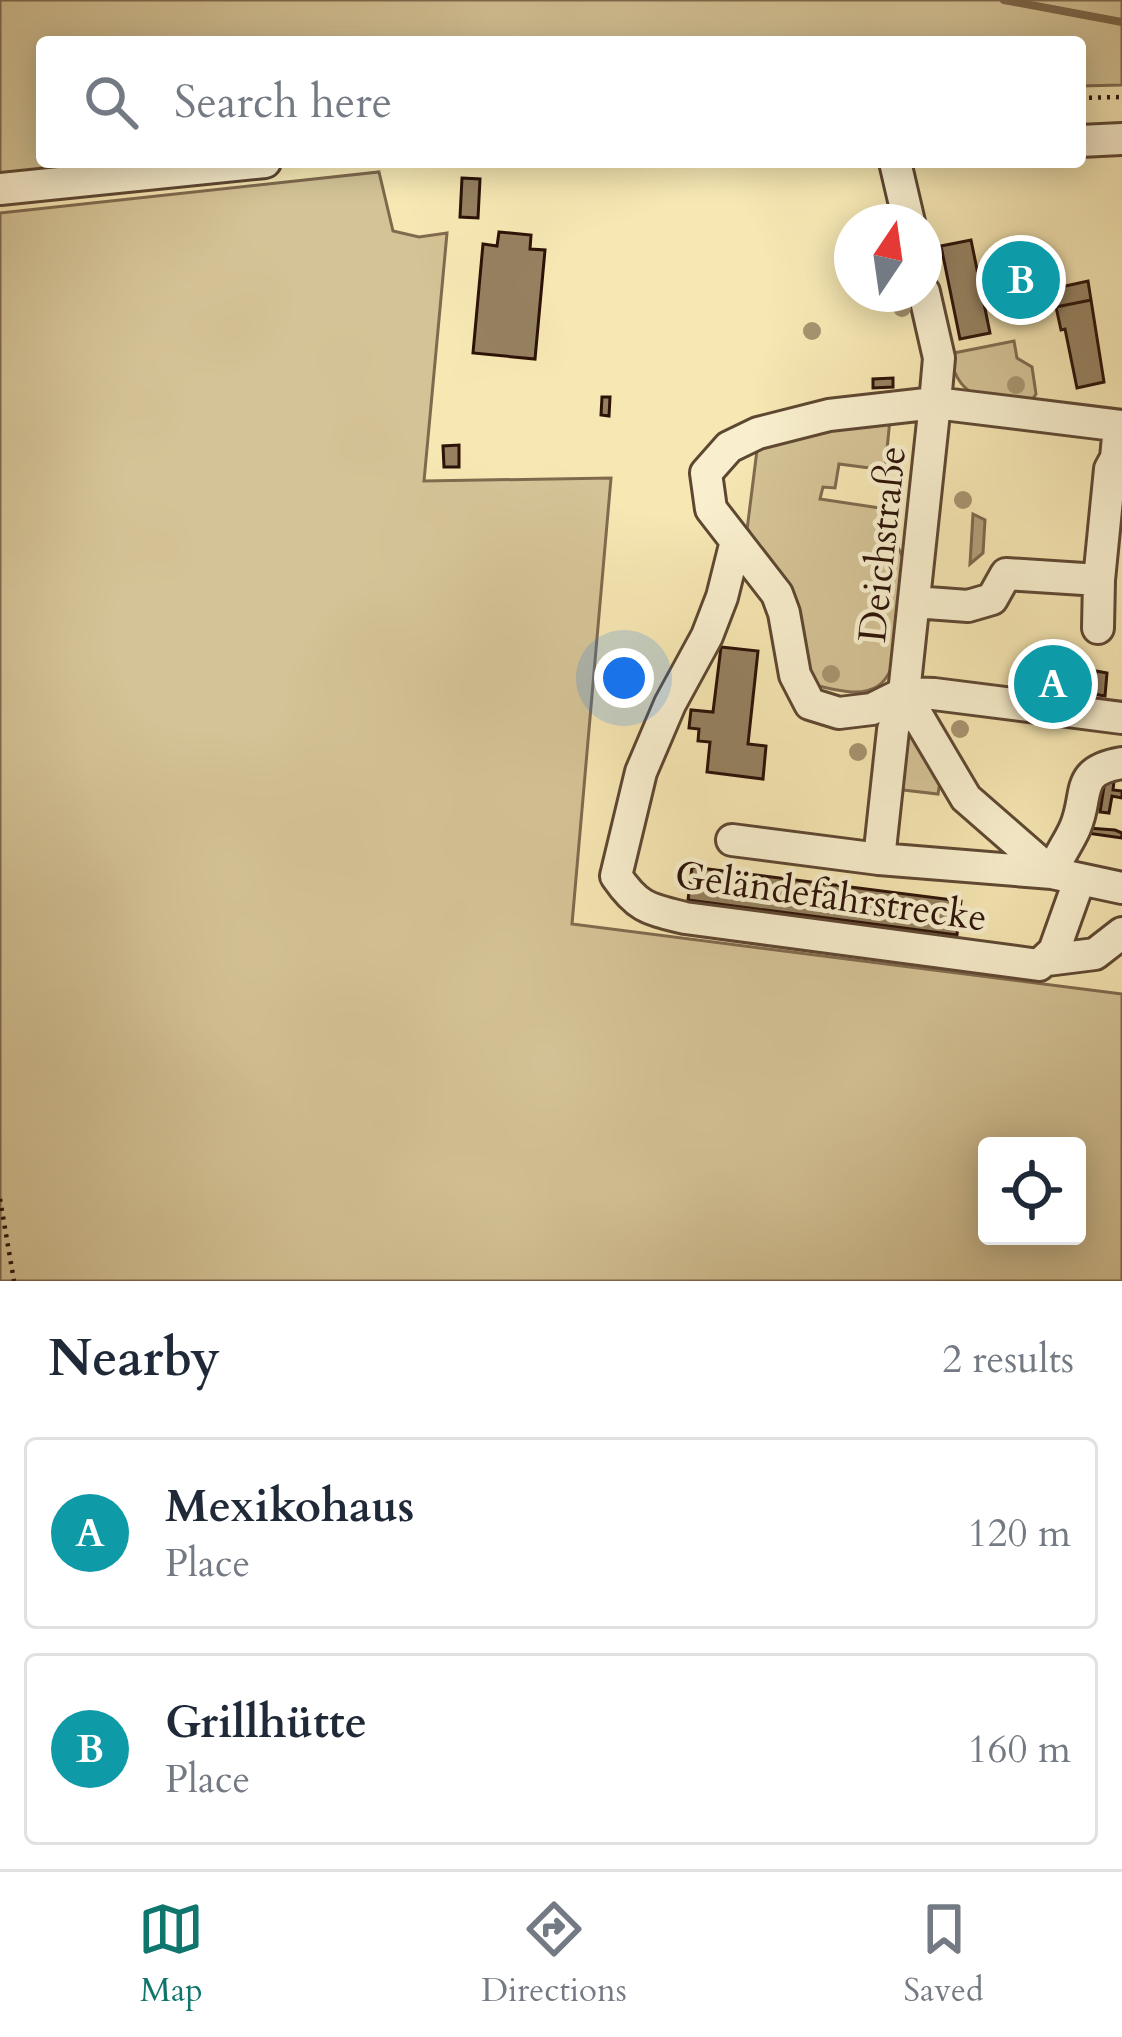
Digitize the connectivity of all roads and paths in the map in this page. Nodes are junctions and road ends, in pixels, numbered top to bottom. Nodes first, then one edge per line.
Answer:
1 (1122, 97) edge
2 (1086, 98) edge
3 (1122, 139) edge
4 (1086, 141) edge
5 (206, 168) edge
6 (897, 168) edge
7 (0, 189) edge
8 (905, 204) edge
9 (928, 312) edge
10 (935, 403) junction
11 (1121, 426) edge
12 (736, 541) junction
13 (1099, 580) junction
14 (914, 602) junction
15 (1098, 628) dead end
16 (904, 693) junction
17 (1122, 718) edge
18 (1122, 763) edge
19 (732, 840) dead end
20 (879, 860) junction
21 (1066, 877) junction
22 (1122, 888) edge
23 (1122, 934) edge
24 (1047, 960) junction
25 (0, 1199) edge
26 (14, 1281) edge

1 - 2 path
3 - 4 street
5 - 7 street
6 - 8 street
9 - 10 street, Deichstraße
10 - 11 street
10 - 12 street
10 - 14 street, Deichstraße
11 - 13 street
12 - 16 street
12 - 24 street, Geländefahrstrecke
13 - 14 street
13 - 15 street
14 - 16 street, Deichstraße
16 - 17 street
16 - 20 street, Deichstraße
16 - 21 street
18 - 21 street
19 - 20 street
20 - 21 street
21 - 22 street
21 - 24 street
23 - 24 street, Geländefahrstrecke
25 - 26 path

